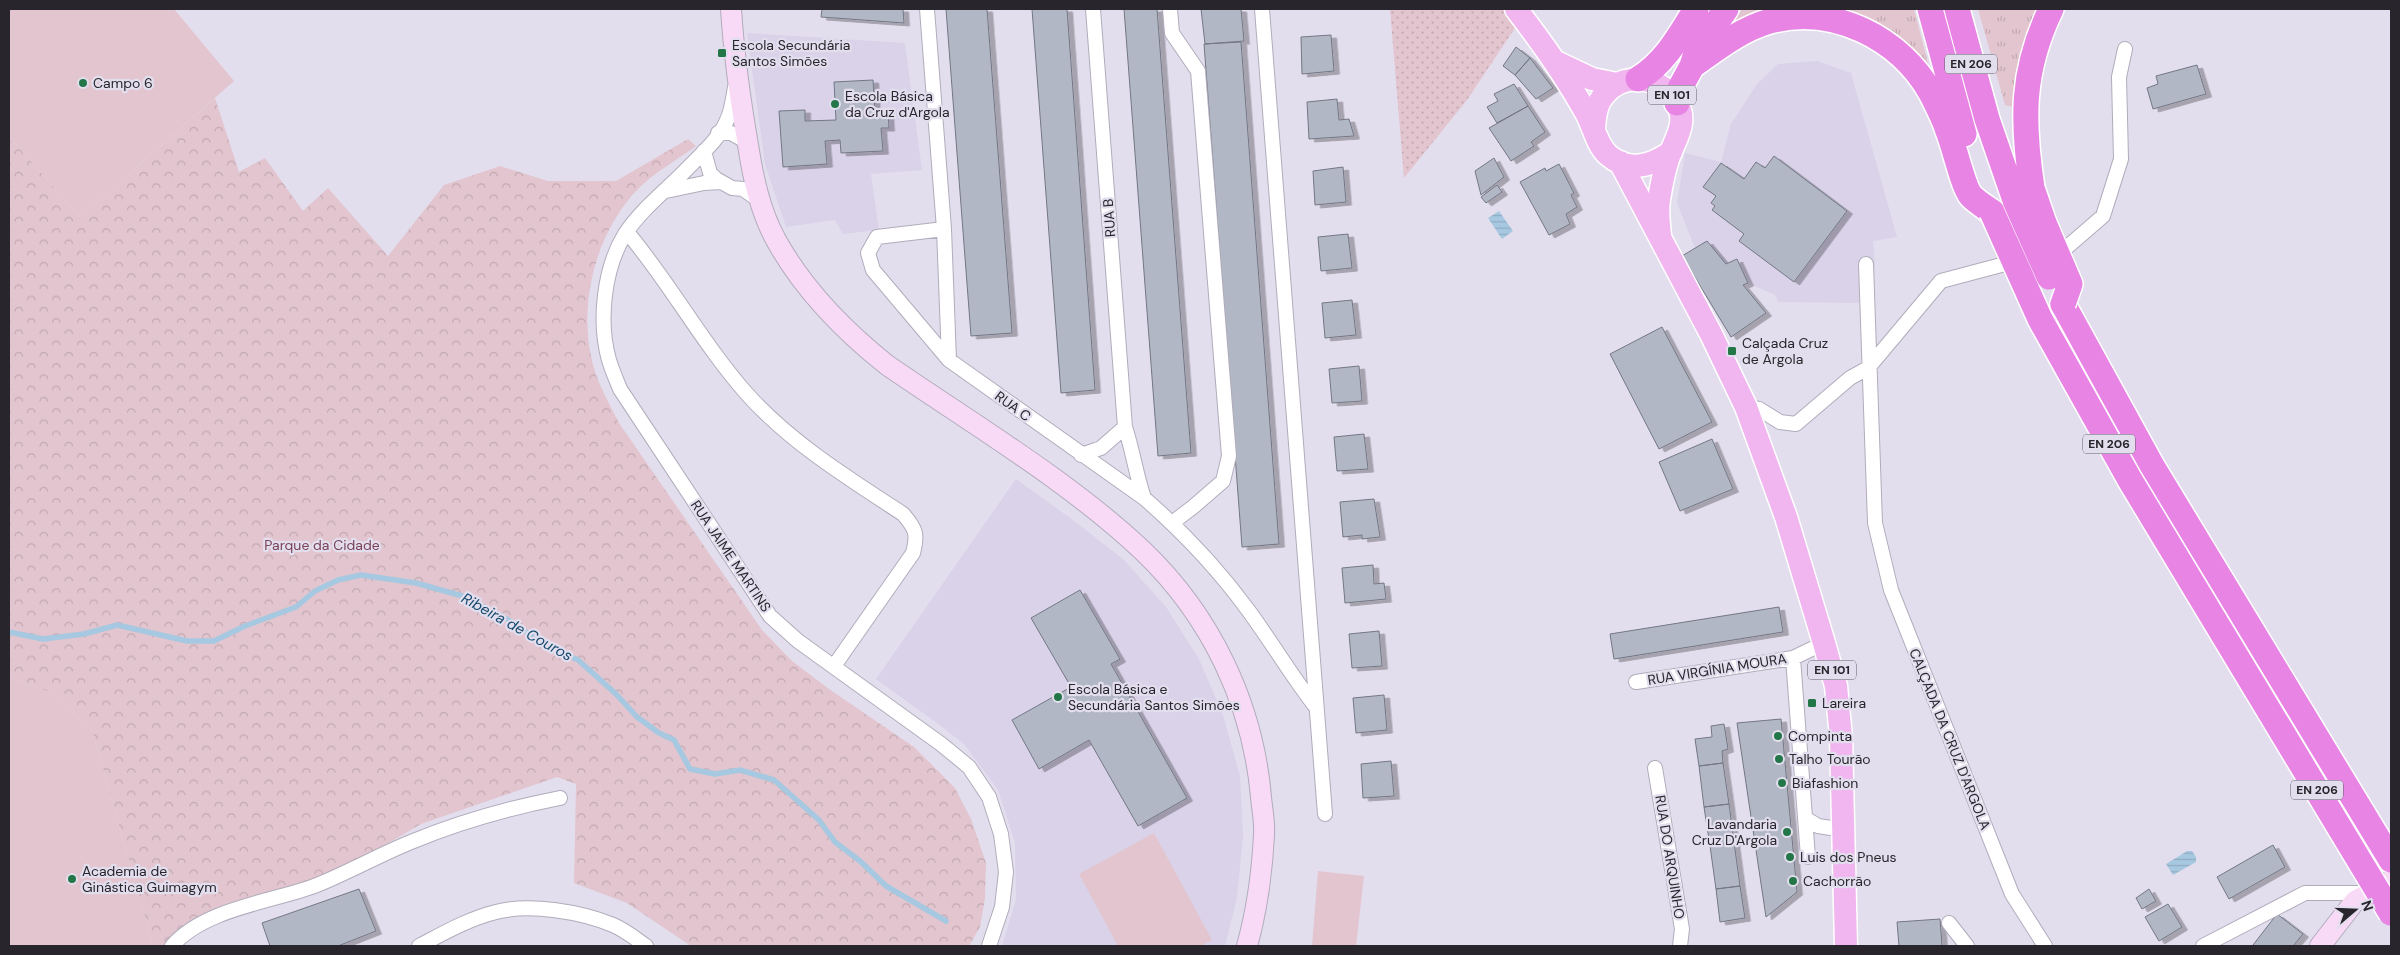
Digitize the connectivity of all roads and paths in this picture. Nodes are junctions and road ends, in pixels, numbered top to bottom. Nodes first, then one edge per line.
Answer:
1 (731, 9) edge
2 (927, 9) edge
3 (1093, 9) edge
4 (1170, 9) edge
5 (1262, 9) edge
6 (1516, 9) edge
7 (1696, 9) edge
8 (1726, 9) edge
9 (1930, 9) edge
10 (1957, 9) edge
11 (2051, 9) edge
12 (1530, 19) edge
13 (2125, 49) dead end
14 (1556, 62) junction
15 (1692, 66) junction
16 (736, 81) junction
17 (1627, 82) junction
18 (1677, 103) junction
19 (1594, 128) junction
20 (718, 134) junction
21 (747, 142) junction
22 (704, 151) junction
23 (1671, 152) junction
24 (1620, 162) junction
25 (721, 182) junction
26 (748, 183) junction
27 (665, 191) junction
28 (2024, 196) junction
29 (1992, 212) junction
30 (944, 229) junction
31 (627, 232) junction
32 (1660, 241) junction
33 (1866, 264) dead end
34 (949, 360) junction
35 (1868, 368) junction
36 (1746, 407) junction
37 (1125, 427) junction
38 (1080, 455) junction
39 (1144, 498) junction
40 (1172, 523) junction
41 (1824, 644) junction
42 (1793, 658) junction
43 (834, 666) junction
44 (1636, 682) dead end
45 (1315, 706) junction
46 (1655, 768) dead end
47 (560, 798) dead end
48 (1325, 814) dead end
49 (1805, 818) junction
50 (1844, 830) junction
51 (1808, 857) dead end
52 (2391, 860) edge
53 (2391, 881) edge
54 (2368, 893) junction
55 (2391, 913) edge
56 (1949, 923) dead end
57 (172, 946) edge
58 (419, 946) edge
59 (646, 946) edge
60 (989, 946) edge
61 (1247, 946) edge
62 (1680, 946) edge
63 (1846, 946) edge
64 (1967, 946) edge
65 (2045, 946) edge
66 (2203, 946) edge
67 (2320, 946) edge

1 - 16 street
2 - 30 street
3 - 37 street, RUA B
4 - 40 street
5 - 45 street
6 - 12 main road, EN 101
7 - 17 highway
8 - 15 highway
9 - 29 highway, EN 206
10 - 28 highway, EN 206
11 - 28 highway
12 - 14 main road, EN 101
13 - 35 street
14 - 17 main road, EN 101
14 - 19 main road, EN 101
15 - 18 highway
15 - 29 highway
16 - 20 street
16 - 21 street
17 - 18 main road, EN 101
17 - 19 main road
18 - 23 main road, EN 101
19 - 24 main road, EN 101
20 - 21 street
20 - 22 street
21 - 26 street
22 - 25 street
22 - 27 street, RUA JAIME MARTINS
23 - 24 main road
23 - 32 main road, EN 101
24 - 32 main road, EN 101
25 - 26 street
25 - 27 street
26 - 61 street
27 - 31 street, RUA JAIME MARTINS
28 - 52 highway, EN 206, bridge
29 - 55 highway, EN 206, bridge
30 - 34 street
30 - 34 street, RUA C
31 - 43 street, RUA JAIME MARTINS
31 - 43 street
32 - 36 main road, EN 101
33 - 35 street, CALÇADA DA CRUZ D'ARGOLA
34 - 38 street, RUA C
35 - 36 street
35 - 65 street, CALÇADA DA CRUZ D'ARGOLA
36 - 41 main road, EN 101
37 - 38 street
37 - 39 street, RUA B
38 - 39 street, RUA C
39 - 40 street, RUA C
40 - 45 street, RUA C
41 - 42 street, RUA VIRGÍNIA MOURA
41 - 50 main road, EN 101
42 - 44 street, RUA VIRGÍNIA MOURA
42 - 49 street
43 - 60 street, RUA JAIME MARTINS
45 - 48 street
46 - 62 street, RUA DO ARQUINHO
47 - 57 street
49 - 50 street
49 - 51 street
50 - 63 main road, EN 101
53 - 54 street
54 - 66 street
54 - 67 street
56 - 64 street
58 - 59 street

